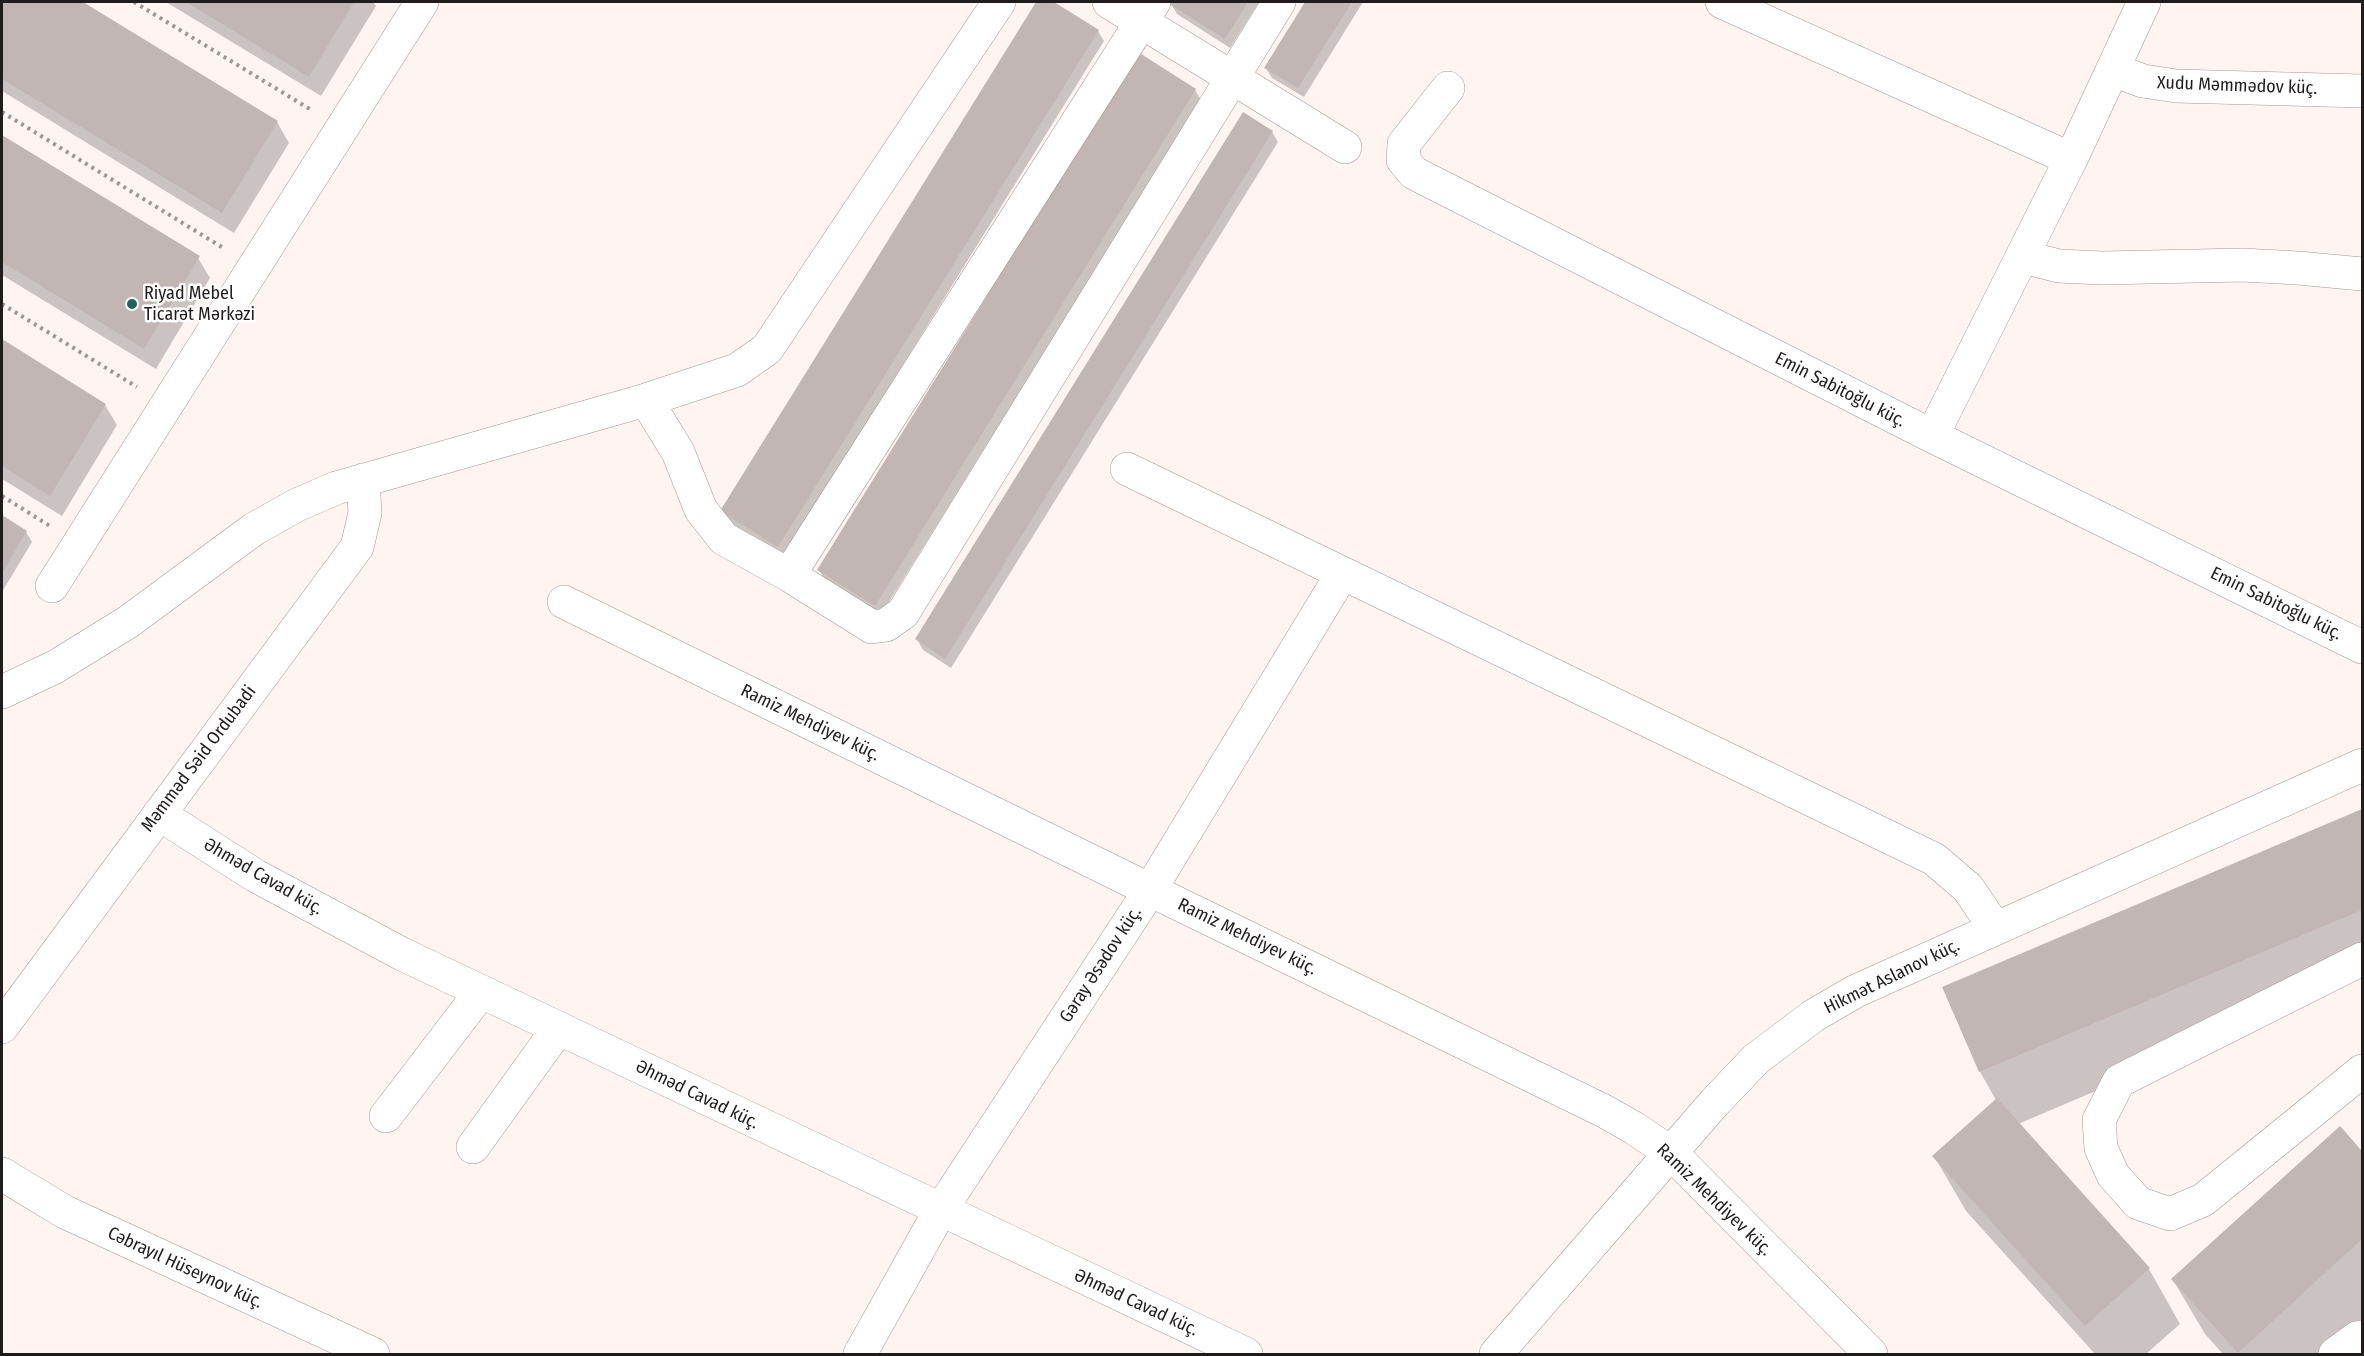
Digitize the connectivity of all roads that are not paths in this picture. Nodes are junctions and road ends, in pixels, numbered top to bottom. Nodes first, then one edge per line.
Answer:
1 (422, 2) edge
2 (999, 2) edge
3 (1109, 2) edge
4 (1279, 2) edge
5 (1722, 2) edge
6 (2144, 2) edge
7 (1148, 11) edge
8 (2114, 70) junction
9 (1232, 77) junction
10 (1448, 88) dead end
11 (2362, 91) edge
12 (1345, 147) dead end
13 (2072, 159) junction
14 (2024, 257) junction
15 (2362, 274) edge
16 (646, 400) junction
17 (1932, 436) junction
18 (1127, 469) dead end
19 (363, 480) junction
20 (1342, 574) junction
21 (789, 575) junction
22 (52, 586) dead end
23 (564, 602) dead end
24 (2362, 646) edge
25 (2, 692) edge
26 (2362, 765) edge
27 (159, 814) junction
28 (1150, 890) junction
29 (1995, 928) junction
30 (2362, 959) edge
31 (481, 992) junction
32 (2, 1027) edge
33 (558, 1029) junction
34 (2362, 1071) edge
35 (386, 1116) dead end
36 (473, 1147) dead end
37 (1671, 1153) junction
38 (2, 1174) edge
39 (940, 1211) junction
40 (2362, 1337) edge
41 (373, 1354) edge
42 (860, 1354) edge
43 (1246, 1354) edge
44 (1496, 1354) edge
45 (1871, 1354) edge
46 (2335, 1354) edge

1 - 22 street
2 - 16 street
3 - 7 street
4 - 9 street
5 - 13 street
6 - 8 street
7 - 9 street
7 - 21 street
8 - 11 street, Xudu Məmmədov küç.
8 - 13 street
9 - 12 street
9 - 21 street
10 - 17 street, Emin Sabitoğlu küç.
13 - 14 street
14 - 15 street
14 - 17 street
16 - 19 street
16 - 21 street
17 - 24 street, Emin Sabitoğlu küç.
18 - 20 street
19 - 25 street
19 - 27 street, Məmməd Səid Ordubadi
20 - 28 street, Gəray Əsədov küç.
20 - 29 street
23 - 28 street, Ramiz Mehdiyev küç.
26 - 29 street, Hikmət Aslanov küç.
27 - 31 street, Əhməd Cavad küç.
27 - 32 street, Məmməd Səid Ordubadi
28 - 37 street, Ramiz Mehdiyev küç.
28 - 39 street, Gəray Əsədov küç.
29 - 37 street, Hikmət Aslanov küç.
30 - 34 street
31 - 33 street, Əhməd Cavad küç.
31 - 35 street
33 - 36 street
33 - 39 street, Əhməd Cavad küç.
37 - 44 street, Hikmət Aslanov küç.
37 - 45 street, Ramiz Mehdiyev küç.
38 - 41 street, Cəbrayıl Hüseynov küç.
39 - 42 street, Gəray Əsədov küç.
39 - 43 street, Əhməd Cavad küç.
40 - 46 street

